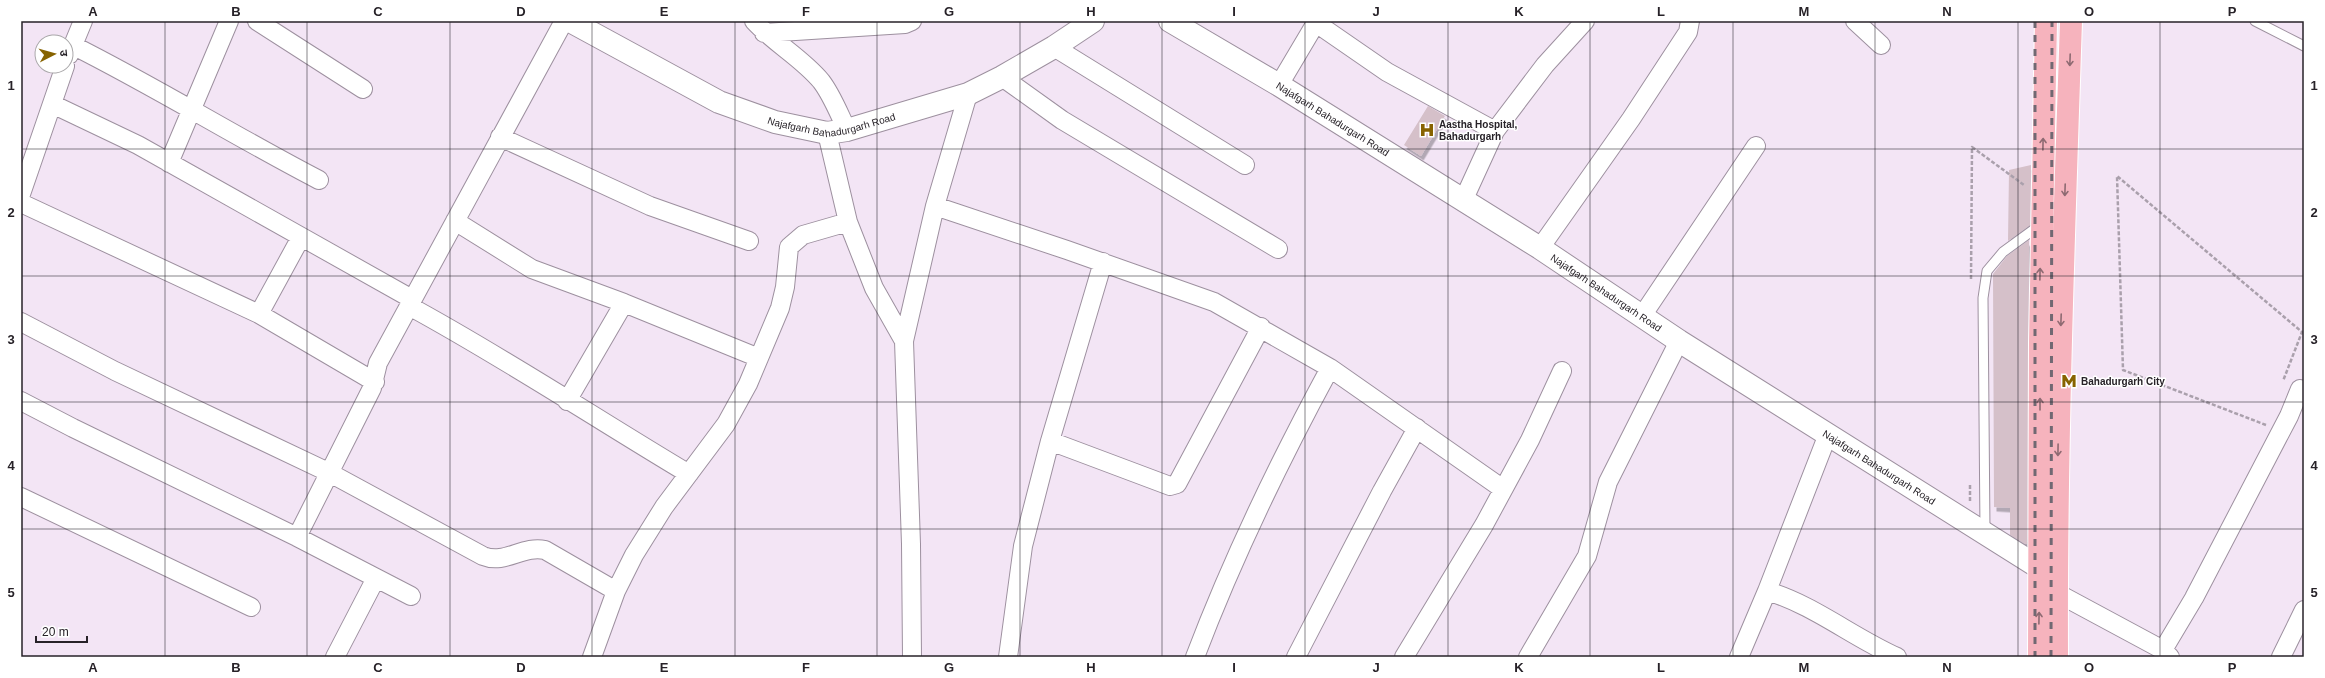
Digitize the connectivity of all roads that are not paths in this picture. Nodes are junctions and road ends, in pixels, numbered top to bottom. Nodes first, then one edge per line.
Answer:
1 (83, 21) edge
2 (229, 21) edge
3 (257, 21) edge
4 (564, 21) edge
5 (570, 21) edge
6 (912, 21) edge
7 (1093, 21) edge
8 (1170, 21) edge
9 (1584, 21) edge
10 (1690, 21) edge
11 (1855, 21) edge
12 (2046, 21) edge
13 (2071, 21) edge
14 (2255, 21) edge
15 (1316, 22) edge
16 (759, 27) edge
17 (74, 41) edge
18 (1881, 45) dead end
19 (74, 46) edge
20 (2304, 46) edge
21 (1054, 47) junction
22 (63, 74) edge
23 (1002, 77) junction
24 (1279, 85) junction
25 (363, 89) dead end
26 (968, 94) junction
27 (52, 104) junction
28 (191, 110) junction
29 (1495, 130) junction
30 (837, 131) junction
31 (500, 137) junction
32 (1756, 146) dead end
33 (168, 163) junction
34 (1245, 165) dead end
35 (319, 180) dead end
36 (21, 194) edge
37 (1462, 201) junction
38 (21, 203) edge
39 (935, 206) junction
40 (455, 221) junction
41 (848, 222) junction
42 (2041, 224) junction
43 (301, 237) junction
44 (749, 241) dead end
45 (1540, 248) junction
46 (1278, 249) dead end
47 (1103, 262) junction
48 (410, 303) junction
49 (624, 303) junction
50 (259, 314) junction
51 (1642, 316) junction
52 (21, 322) edge
53 (1260, 327) junction
54 (1679, 340) junction
55 (904, 341) junction
56 (758, 358) junction
57 (1330, 368) junction
58 (1562, 370) dead end
59 (374, 382) junction
60 (2304, 391) edge
61 (21, 400) edge
62 (567, 401) junction
63 (1417, 428) junction
64 (1828, 434) junction
65 (1050, 441) junction
66 (328, 472) junction
67 (689, 474) junction
68 (1503, 489) junction
69 (21, 497) edge
70 (1985, 533) junction
71 (297, 537) junction
72 (2040, 568) junction
73 (376, 578) junction
74 (616, 591) junction
75 (1767, 592) junction
76 (2057, 593) junction
77 (411, 596) dead end
78 (251, 607) dead end
79 (2304, 610) edge
80 (2167, 654) edge
81 (1535, 655) edge
82 (335, 657) edge
83 (592, 657) edge
84 (912, 657) edge
85 (1008, 657) edge
86 (1196, 657) edge
87 (1296, 657) edge
88 (1404, 657) edge
89 (1739, 657) edge
90 (1897, 657) edge
91 (2039, 657) edge
92 (2057, 657) edge
93 (2281, 657) edge

1 - 17 street
2 - 28 street
3 - 25 street
4 - 31 street
5 - 30 street, Najafgarh Bahadurgarh Road
6 - 16 street
7 - 21 street, Najafgarh Bahadurgarh Road
8 - 24 street, Najafgarh Bahadurgarh Road
9 - 29 street
10 - 45 street
11 - 18 street
42 -> 12 main road
13 -> 76 main road
14 - 20 lane
15 - 24 street
15 - 29 street
16 - 30 street
19 - 28 street
21 - 23 street, Najafgarh Bahadurgarh Road
21 - 34 street
22 - 27 street
23 - 26 street, Najafgarh Bahadurgarh Road
23 - 46 street
24 - 37 street, Najafgarh Bahadurgarh Road
26 - 30 street, Najafgarh Bahadurgarh Road
26 - 39 street
27 - 33 street
27 - 36 street
28 - 33 street
28 - 35 street
29 - 37 street
30 - 41 street
31 - 40 street
31 - 44 street
32 - 51 street
33 - 43 street
37 - 45 street, Najafgarh Bahadurgarh Road
38 - 50 street
39 - 47 street
39 - 55 street
40 - 48 street
40 - 49 street
41 - 55 street
41 - 56 street
42 - 70 lane
72 -> 42 main road
43 - 48 street
43 - 50 street
45 - 51 street, Najafgarh Bahadurgarh Road
47 - 53 street
47 - 65 street
48 - 59 street
48 - 62 street
49 - 56 street
49 - 62 street
50 - 59 street
51 - 54 street, Najafgarh Bahadurgarh Road
52 - 66 street
53 - 57 street
53 - 65 street
54 - 64 street, Najafgarh Bahadurgarh Road
54 - 81 street
55 - 84 street
56 - 67 street
57 - 63 street
57 - 86 street
58 - 68 street
59 - 66 street
60 - 80 street
61 - 71 street
62 - 67 street
63 - 68 street
63 - 87 street
64 - 70 street, Najafgarh Bahadurgarh Road
64 - 75 street
65 - 85 street
66 - 71 street
66 - 74 street
67 - 74 street
68 - 88 street
69 - 78 street
70 - 72 street, Najafgarh Bahadurgarh Road
71 - 73 street
91 -> 72 main road
73 - 77 street
73 - 82 street
74 - 83 street
75 - 89 street
75 - 90 street
76 - 80 street
76 - 92 main road
79 - 93 street

